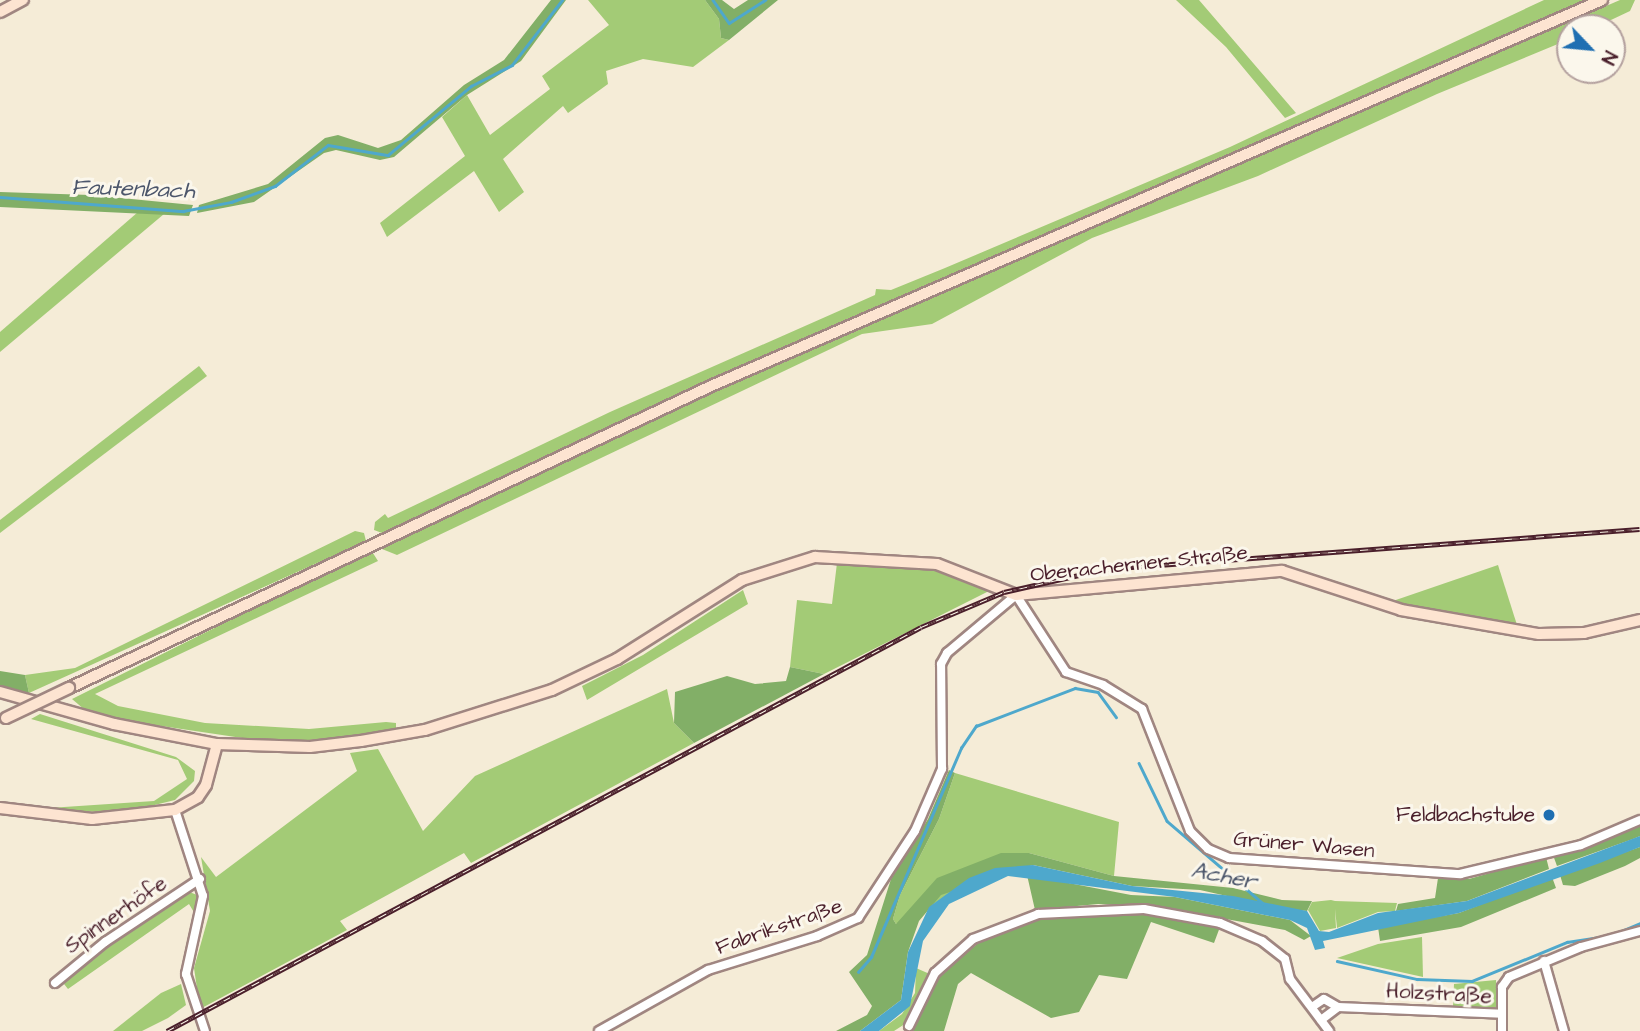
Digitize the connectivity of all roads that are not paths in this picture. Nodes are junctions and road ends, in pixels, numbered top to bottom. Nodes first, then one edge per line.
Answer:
1 (23, 0) edge
2 (1602, 0) edge
3 (0, 12) edge
4 (1016, 595) junction
5 (1640, 620) edge
6 (0, 692) edge
7 (3, 719) edge
8 (217, 744) junction
9 (0, 808) edge
10 (175, 810) junction
11 (1640, 820) edge
12 (200, 879) junction
13 (1640, 931) edge
14 (1544, 961) junction
15 (55, 983) dead end
16 (1338, 1006) junction
17 (1312, 1007) junction
18 (1502, 1014) junction
19 (1321, 1020) junction
20 (909, 1026) dead end
21 (205, 1031) edge
22 (599, 1031) edge
23 (1329, 1031) edge
24 (1502, 1031) edge
25 (1564, 1031) edge

1 - 3 main road
2 - 7 main road, bridge
4 - 5 main road, Oberacherner Straße
4 - 8 main road, Oberacherner Straße
4 - 11 street, Grüner Wasen
4 - 22 street, Fabrikstraße
6 - 8 main road, Oberacherner Straße
8 - 10 main road
9 - 10 main road
10 - 12 street
12 - 15 street, Spinnerhöfe
12 - 21 street
13 - 14 street, Holzstraße
14 - 18 street, Holzstraße
14 - 25 street
16 - 17 street, Holzstraße
16 - 18 street, Holzstraße
16 - 19 street
17 - 19 street
17 - 20 street
18 - 24 street
19 - 23 street

